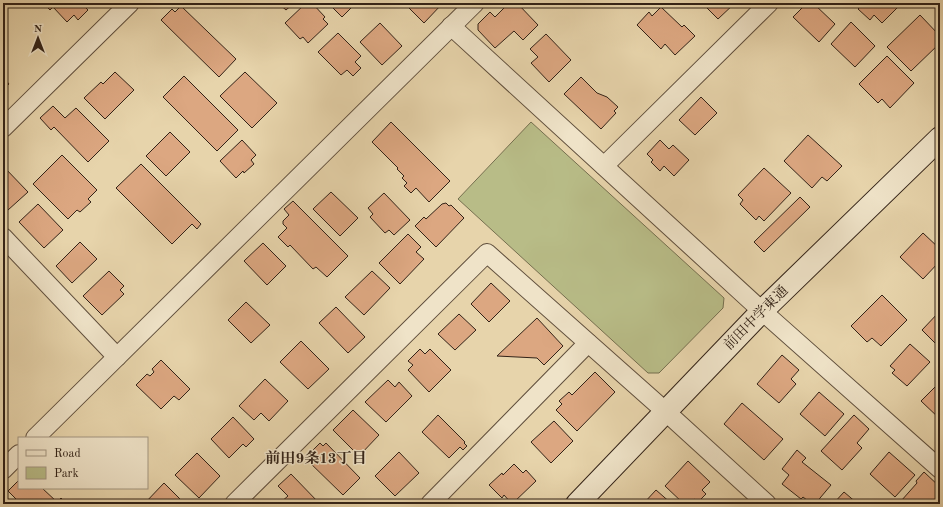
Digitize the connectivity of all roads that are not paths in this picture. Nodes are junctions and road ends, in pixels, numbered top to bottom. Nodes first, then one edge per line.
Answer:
1 (130, 3) edge
2 (769, 3) edge
3 (467, 5) edge
4 (452, 26) junction
5 (3, 128) edge
6 (940, 138) edge
7 (604, 166) junction
8 (3, 236) edge
9 (762, 311) junction
10 (588, 343) junction
11 (117, 357) junction
12 (665, 411) junction
13 (36, 437) edge
14 (18, 455) edge
15 (940, 469) edge
16 (3, 470) edge
17 (754, 500) edge
18 (234, 504) edge
19 (430, 504) edge
20 (577, 504) edge

1 - 5 street
2 - 7 street
3 - 4 street
4 - 7 street
4 - 11 street
6 - 9 street, 前田中学東通
7 - 9 street
8 - 11 street
9 - 12 street, 前田中学東通
9 - 15 street
10 - 12 street
10 - 18 street
10 - 19 street
11 - 13 street
12 - 17 street
12 - 20 street, 前田中学東通
14 - 16 street

